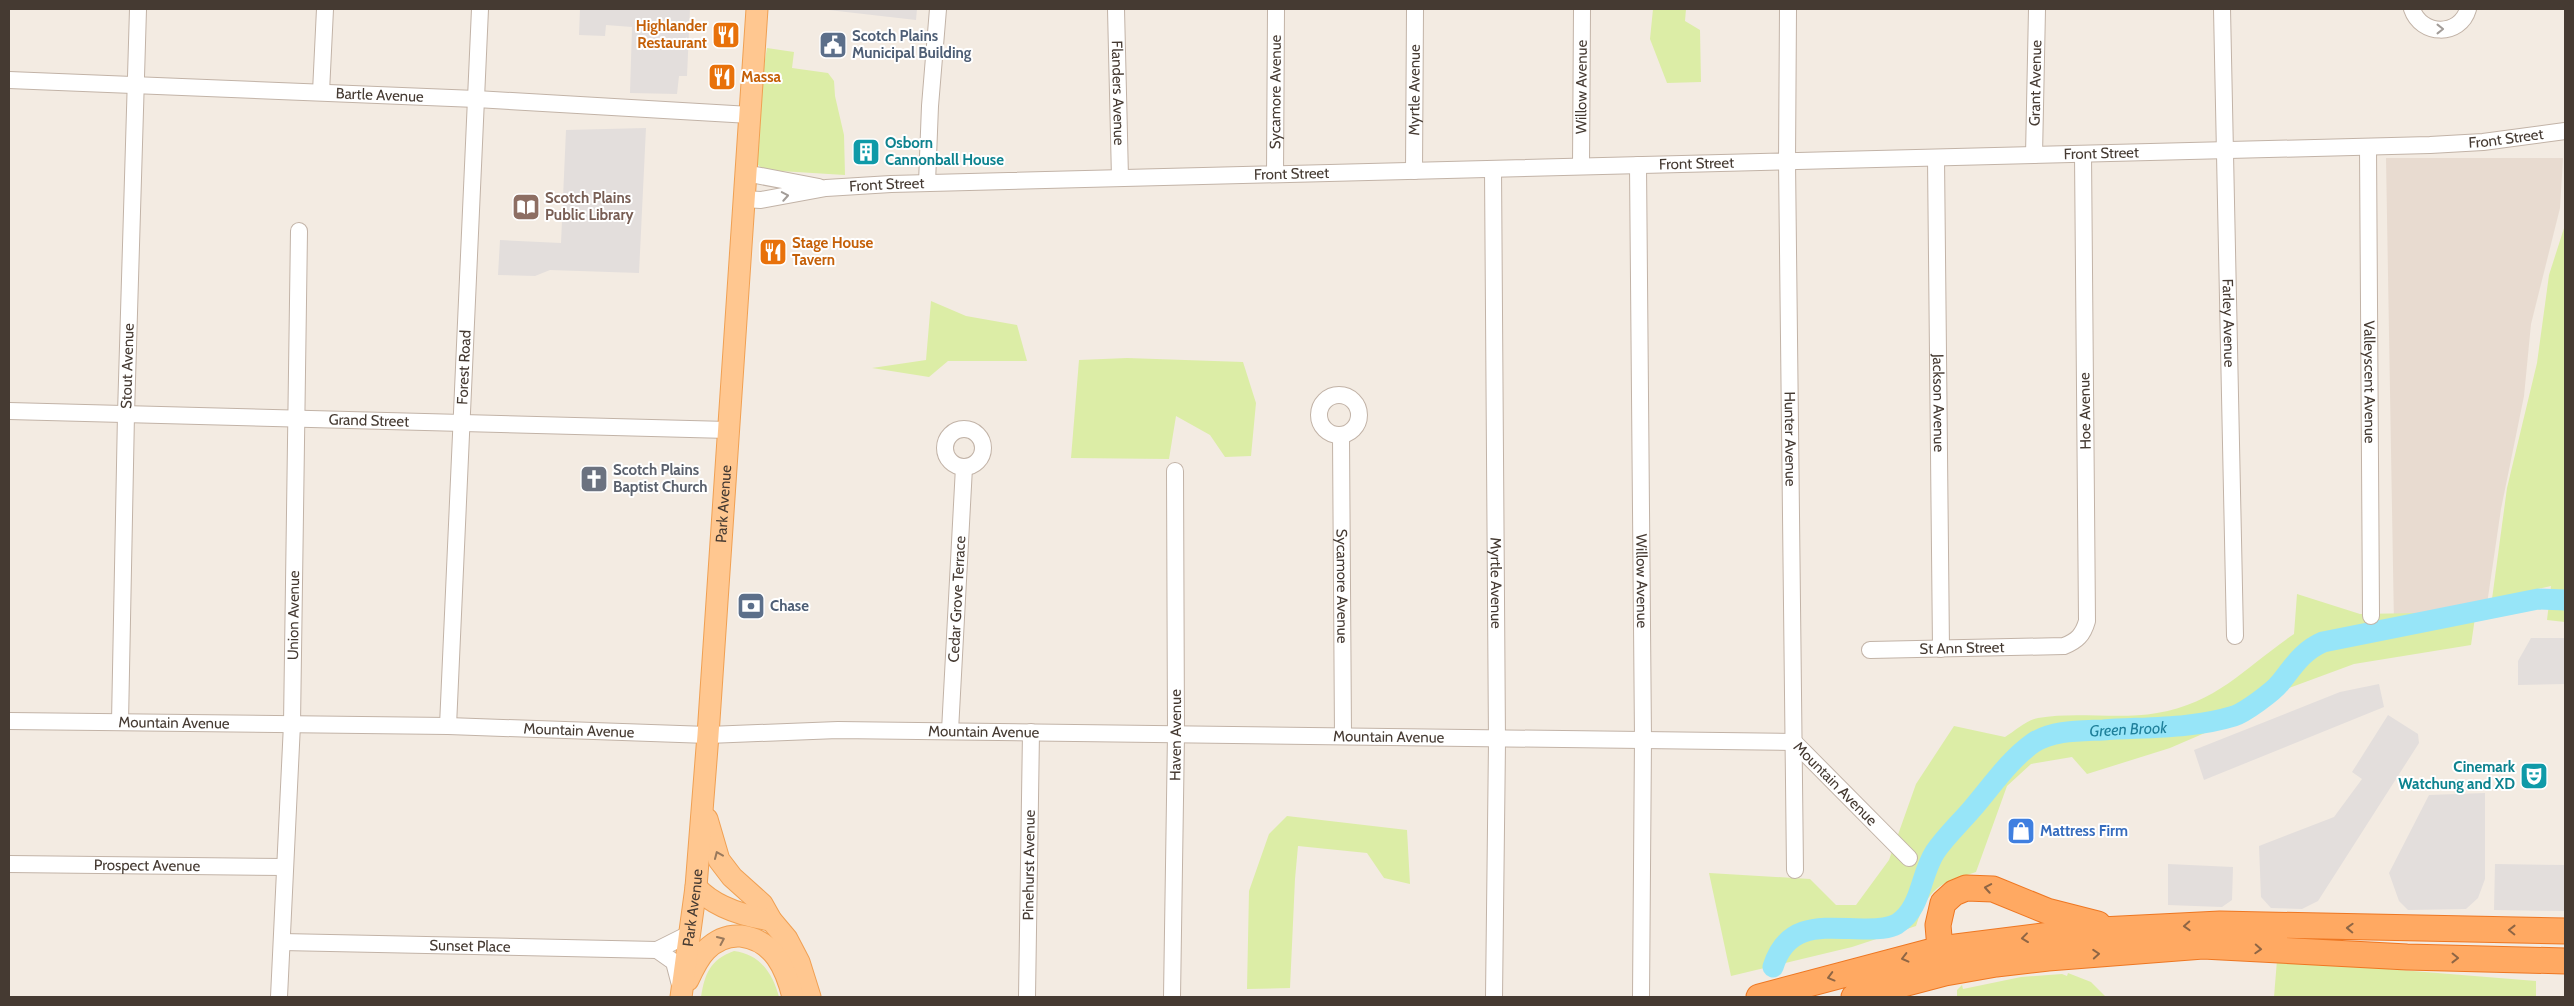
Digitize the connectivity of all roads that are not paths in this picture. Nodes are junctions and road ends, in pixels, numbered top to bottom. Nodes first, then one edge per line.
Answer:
1 (138, 9) edge
2 (325, 9) edge
3 (480, 9) edge
4 (757, 9) edge
5 (938, 9) edge
6 (1116, 9) edge
7 (1276, 9) edge
8 (1416, 9) edge
9 (1582, 9) edge
10 (1788, 9) edge
11 (2037, 9) edge
12 (2222, 9) edge
13 (2412, 9) edge
14 (2468, 9) edge
15 (9, 80) edge
16 (136, 85) junction
17 (321, 92) junction
18 (476, 99) junction
19 (750, 115) junction
20 (2565, 131) edge
21 (2368, 147) junction
22 (2226, 150) junction
23 (2083, 154) junction
24 (2034, 155) junction
25 (1936, 158) junction
26 (1787, 161) junction
27 (1638, 165) junction
28 (1581, 166) junction
29 (1493, 169) junction
30 (1414, 171) junction
31 (745, 173) junction
32 (1275, 174) junction
33 (1120, 178) junction
34 (927, 183) junction
35 (826, 188) junction
36 (743, 200) junction
37 (299, 231) dead end
38 (9, 411) edge
39 (126, 414) junction
40 (296, 418) junction
41 (461, 423) junction
42 (728, 430) junction
43 (1341, 436) dead end
44 (964, 467) dead end
45 (1175, 471) dead end
46 (2371, 616) dead end
47 (2235, 636) dead end
48 (2054, 647) joint
49 (1941, 649) junction
50 (1870, 650) dead end
51 (9, 721) edge
52 (120, 722) junction
53 (292, 724) junction
54 (448, 726) junction
55 (950, 731) junction
56 (1030, 732) junction
57 (1176, 734) junction
58 (708, 735) junction
59 (1343, 736) junction
60 (1497, 738) junction
61 (1643, 739) junction
62 (1794, 742) junction
63 (702, 800) junction
64 (1909, 858) dead end
65 (9, 864) edge
66 (285, 867) junction
67 (1795, 870) dead end
68 (696, 887) junction
69 (748, 892) junction
70 (771, 920) junction
71 (2117, 930) junction
72 (2565, 931) edge
73 (691, 933) junction
74 (282, 942) junction
75 (1940, 949) junction
76 (657, 950) junction
77 (2565, 960) edge
78 (682, 994) edge
79 (279, 997) edge
80 (793, 997) edge
81 (810, 997) edge
82 (1027, 997) edge
83 (1172, 997) edge
84 (1494, 997) edge
85 (1641, 997) edge
86 (1759, 997) edge
87 (1854, 997) edge

1 - 16 street, Stout Avenue
2 - 17 street
3 - 18 street, Forest Road
4 - 19 main road, Park Avenue
5 - 34 street
6 - 33 street, Flanders Avenue
7 - 32 street, Sycamore Avenue
8 - 30 street, Myrtle Avenue
9 - 28 street, Willow Avenue
10 - 26 street, Hunter Avenue
11 - 24 street, Grant Avenue
12 - 22 street, Farley Avenue
13 -> 14 street
15 - 16 street, Bartle Avenue
16 - 17 street, Bartle Avenue
16 - 39 street, Stout Avenue
17 - 18 street, Bartle Avenue
18 - 19 street, Bartle Avenue
18 - 41 street, Forest Road
19 - 31 main road, Park Avenue
20 - 21 street, Front Street
21 - 22 street, Front Street
21 - 46 street, Valleyscent Avenue
22 - 23 street, Front Street
22 - 47 street, Farley Avenue
23 - 24 street, Front Street
23 - 48 street, Hoe Avenue
24 - 25 street, Front Street
25 - 26 street, Front Street
25 - 49 street, Jackson Avenue
26 - 27 street, Front Street
26 - 62 street, Hunter Avenue
27 - 28 street, Front Street
27 - 61 street, Willow Avenue
28 - 29 street, Front Street
29 - 30 street, Front Street
29 - 60 street, Myrtle Avenue
30 - 32 street, Front Street
31 - 35 street, Front Street
31 - 36 main road, Park Avenue
32 - 33 street, Front Street
33 - 34 street, Front Street
34 - 35 street, Front Street
36 -> 35 street, Front Street
36 - 42 main road, Park Avenue
37 - 40 street, Union Avenue
38 - 39 street, Grand Street
39 - 40 street, Grand Street
39 - 52 street, Stout Avenue
40 - 41 street, Grand Street
40 - 53 street, Union Avenue
41 - 42 street, Grand Street
41 - 54 street, Forest Road
42 - 58 main road, Park Avenue
43 - 59 street, Sycamore Avenue
44 - 55 street, Cedar Grove Terrace
45 - 57 street, Haven Avenue
48 - 49 street, St Ann Street
49 - 50 street, St Ann Street
51 - 52 street, Mountain Avenue
52 - 53 street, Mountain Avenue
53 - 54 street, Mountain Avenue
53 - 66 street, Union Avenue
54 - 58 street, Mountain Avenue
55 - 56 street, Mountain Avenue
55 - 58 street, Mountain Avenue
56 - 57 street, Mountain Avenue
56 - 82 street, Pinehurst Avenue
57 - 59 street, Mountain Avenue
57 - 83 street, Haven Avenue
58 - 63 main road, Park Avenue
59 - 60 street, Mountain Avenue
60 - 61 street, Mountain Avenue
60 - 84 street, Myrtle Avenue
61 - 62 street, Mountain Avenue
61 - 85 street, Willow Avenue
62 - 64 street, Mountain Avenue
62 - 67 street, Hunter Avenue
63 - 68 main road, Park Avenue
69 -> 63 main road
65 - 66 street, Prospect Avenue
66 - 74 street, Union Avenue
68 - 69 main road
68 - 70 main road
68 - 73 main road, Park Avenue
69 - 70 main road
70 - 81 main road
72 -> 71 highway
71 -> 75 highway
71 -> 75 highway
73 - 76 street, Sunset Place
73 - 78 main road, Park Avenue
74 - 76 street, Sunset Place
74 - 79 street, Union Avenue
75 -> 86 highway
76 - 78 street
87 -> 77 highway
78 -> 80 main road

